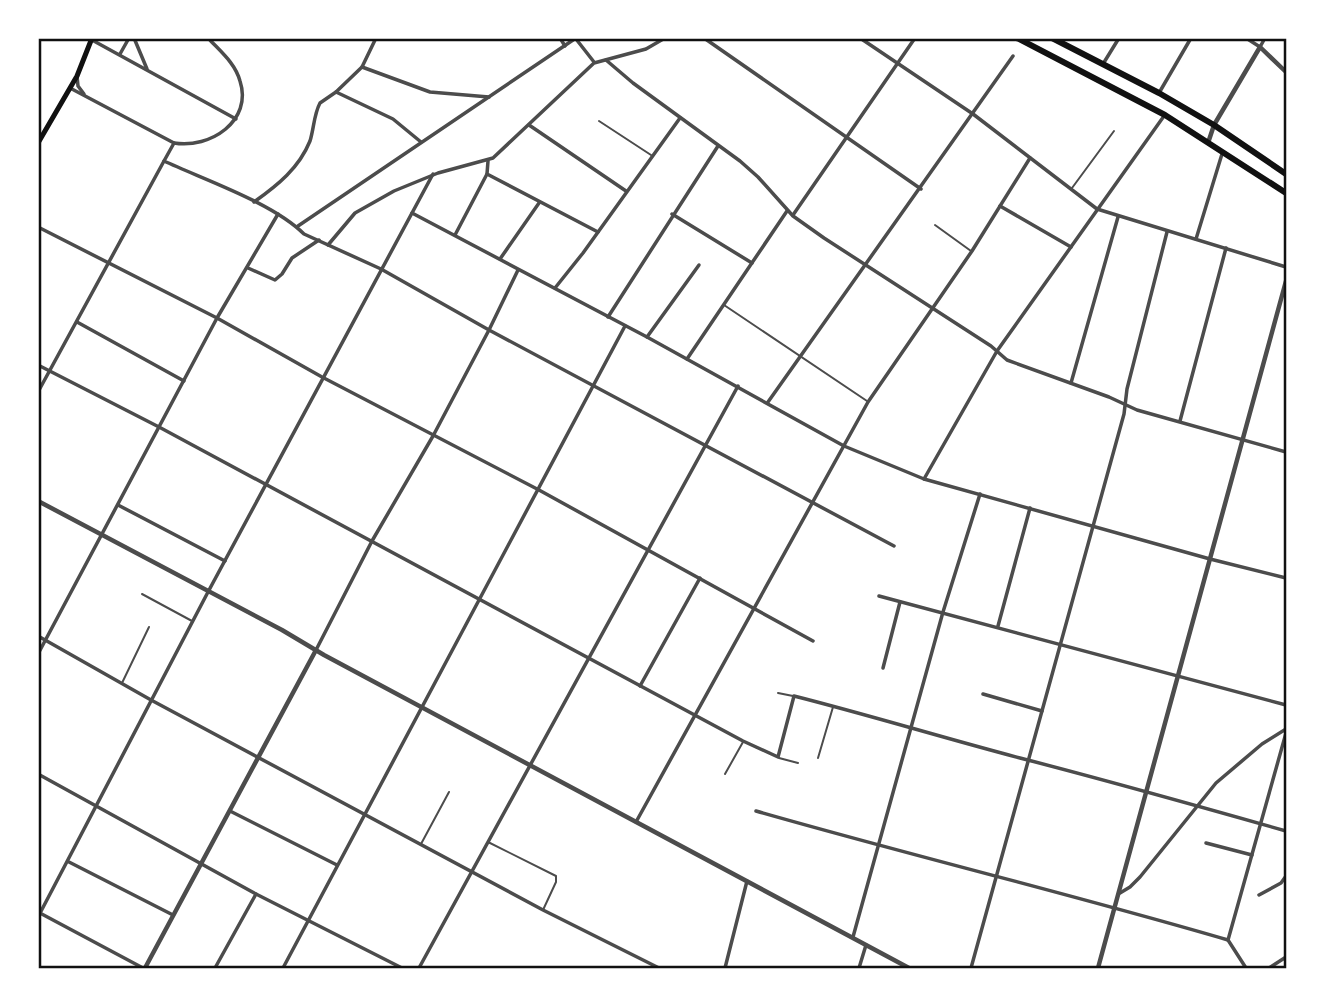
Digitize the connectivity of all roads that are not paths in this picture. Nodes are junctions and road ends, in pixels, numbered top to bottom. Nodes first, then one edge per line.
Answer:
1 (132, 38) edge
2 (208, 38) edge
3 (376, 38) edge
4 (560, 38) edge
5 (665, 38) edge
6 (704, 38) edge
7 (860, 38) edge
8 (915, 38) edge
9 (1017, 38) edge
10 (1052, 38) edge
11 (1119, 38) edge
12 (1191, 38) edge
13 (1246, 38) edge
14 (1265, 38) edge
15 (92, 39) edge
16 (576, 39) edge
17 (565, 46) junction
18 (1260, 47) junction
19 (120, 54) junction
20 (1013, 56) dead end
21 (606, 60) junction
22 (594, 63) junction
23 (898, 64) junction
24 (1102, 65) junction
25 (362, 66) junction
26 (148, 70) junction
27 (1286, 72) edge
28 (77, 76) junction
29 (70, 88) junction
30 (336, 92) junction
31 (1158, 93) junction
32 (85, 96) junction
33 (489, 97) junction
34 (973, 114) junction
35 (1165, 115) junction
36 (680, 118) junction
37 (236, 119) junction
38 (599, 121) dead end
39 (529, 125) junction
40 (1214, 125) junction
41 (1114, 131) dead end
42 (847, 138) junction
43 (422, 142) junction
44 (38, 143) edge
45 (174, 143) junction
46 (1208, 143) junction
47 (718, 146) junction
48 (1223, 152) junction
49 (652, 156) junction
50 (1030, 158) junction
51 (164, 161) junction
52 (488, 161) junction
53 (433, 174) junction
54 (487, 174) junction
55 (1286, 174) edge
56 (921, 188) junction
57 (1071, 189) junction
58 (626, 191) junction
59 (1286, 193) edge
60 (254, 202) junction
61 (539, 203) junction
62 (1000, 205) junction
63 (1097, 209) junction
64 (787, 211) junction
65 (412, 214) junction
66 (673, 214) junction
67 (278, 215) junction
68 (793, 216) junction
69 (1118, 217) junction
70 (935, 225) dead end
71 (298, 226) junction
72 (38, 227) edge
73 (598, 232) junction
74 (1167, 232) junction
75 (455, 235) junction
76 (1196, 239) junction
77 (319, 240) junction
78 (328, 244) junction
79 (1071, 247) junction
80 (1226, 247) junction
81 (972, 251) junction
82 (500, 259) junction
83 (109, 262) junction
84 (752, 263) junction
85 (864, 263) junction
86 (699, 265) dead end
87 (1286, 267) edge
88 (248, 268) junction
89 (381, 269) junction
90 (517, 270) junction
91 (1286, 281) edge
92 (555, 288) junction
93 (723, 305) junction
94 (931, 309) junction
95 (608, 317) junction
96 (217, 318) junction
97 (77, 322) junction
98 (625, 326) junction
99 (489, 330) junction
100 (647, 337) junction
101 (998, 351) junction
102 (801, 356) junction
103 (687, 359) junction
104 (38, 365) edge
105 (50, 371) junction
106 (322, 377) junction
107 (184, 381) junction
108 (1071, 383) junction
109 (595, 385) junction
110 (738, 386) junction
111 (38, 392) edge
112 (768, 402) junction
113 (868, 402) junction
114 (1124, 404) junction
115 (1180, 421) junction
116 (159, 427) junction
117 (433, 436) junction
118 (1243, 440) junction
119 (706, 446) junction
120 (844, 446) junction
121 (1286, 452) edge
122 (923, 479) junction
123 (266, 485) junction
124 (539, 490) junction
125 (980, 494) junction
126 (38, 502) edge
127 (812, 503) junction
128 (118, 505) junction
129 (1030, 508) junction
130 (1092, 525) junction
131 (102, 536) junction
132 (372, 541) junction
133 (894, 546) dead end
134 (648, 548) junction
135 (1210, 559) junction
136 (225, 561) junction
137 (700, 578) junction
138 (1286, 578) edge
139 (208, 592) junction
140 (142, 594) dead end
141 (879, 596) dead end
142 (480, 599) junction
143 (900, 602) junction
144 (754, 608) junction
145 (943, 612) junction
146 (192, 622) junction
147 (998, 626) junction
148 (149, 627) dead end
149 (38, 636) edge
150 (46, 640) junction
151 (813, 641) dead end
152 (1062, 644) junction
153 (316, 650) junction
154 (38, 654) edge
155 (589, 659) junction
156 (883, 668) dead end
157 (1179, 676) junction
158 (122, 684) junction
159 (640, 687) junction
160 (778, 693) dead end
161 (983, 694) dead end
162 (794, 696) junction
163 (151, 700) junction
164 (1286, 705) edge
165 (833, 706) junction
166 (422, 707) junction
167 (1042, 711) junction
168 (696, 715) junction
169 (912, 727) junction
170 (1286, 731) edge
171 (743, 741) junction
172 (1284, 752) edge
173 (778, 757) junction
174 (258, 758) junction
175 (818, 758) dead end
176 (1029, 760) junction
177 (798, 764) dead end
178 (530, 765) junction
179 (38, 774) edge
180 (725, 774) dead end
181 (449, 792) dead end
182 (1147, 793) junction
183 (1197, 805) junction
184 (97, 806) junction
185 (230, 811) junction
186 (756, 811) dead end
187 (365, 815) junction
188 (636, 822) junction
189 (1261, 822) junction
190 (1286, 831) edge
191 (487, 842) junction
192 (1206, 843) dead end
193 (421, 844) junction
194 (878, 846) junction
195 (1252, 855) junction
196 (69, 862) junction
197 (202, 863) junction
198 (338, 865) junction
199 (471, 872) junction
200 (997, 876) junction
201 (1286, 876) edge
202 (747, 881) junction
203 (1119, 893) junction
204 (256, 894) junction
205 (1259, 895) dead end
206 (1114, 907) junction
207 (543, 910) junction
208 (39, 914) edge
209 (173, 915) junction
210 (308, 920) junction
211 (853, 937) junction
212 (1228, 940) junction
213 (866, 944) junction
214 (1286, 957) edge
215 (144, 968) edge
216 (215, 968) edge
217 (283, 968) edge
218 (402, 968) edge
219 (419, 968) edge
220 (646, 968) edge
221 (658, 968) edge
222 (725, 968) edge
223 (859, 968) edge
224 (909, 968) edge
225 (971, 968) edge
226 (1098, 968) edge
227 (1246, 968) edge
228 (1269, 968) edge

1 - 19 street
1 - 26 street
2 - 37 street
3 - 25 street
4 - 17 street
5 - 21 street
6 - 42 street
7 - 23 street
8 - 23 street
9 - 35 main road
10 - 24 main road
11 - 24 street
12 - 31 street
13 - 18 street
14 - 18 street
15 - 19 street
15 - 28 main road
16 - 17 street
16 - 22 street
17 - 33 street
18 - 27 street
18 - 40 street
19 - 26 street
20 - 34 street
21 - 22 street
21 - 36 street
22 - 39 street
23 - 34 street
23 - 42 street
24 - 31 main road
25 - 30 street
25 - 33 street
26 - 37 street
28 - 29 main road
28 - 32 street
29 - 32 street
29 - 44 main road
30 - 43 street
30 - 60 street
31 - 40 main road
32 - 45 street
33 - 43 street
34 - 50 street
34 - 56 street
35 - 46 main road
35 - 63 street
36 - 47 street
36 - 49 street
37 - 45 street
38 - 49 lane
39 - 52 street
39 - 58 street
40 - 46 street
40 - 55 main road
41 - 57 lane
42 - 56 street
42 - 68 street
43 - 71 street
45 - 51 street
46 - 48 main road
47 - 64 street
47 - 66 street
48 - 59 main road
48 - 76 street
49 - 58 street
50 - 57 street
50 - 62 street
51 - 60 street
51 - 83 street
52 - 53 street
52 - 54 street
53 - 65 street
53 - 78 street
54 - 61 street
54 - 75 street
56 - 85 street
57 - 63 street
58 - 73 street
60 - 67 street
61 - 73 street
61 - 82 street
62 - 79 street
62 - 81 street
63 - 69 street
63 - 79 street
64 - 68 street
64 - 84 street
65 - 75 street
65 - 89 street
66 - 84 street
66 - 95 street
67 - 71 street
67 - 88 street
68 - 85 street
69 - 74 street
69 - 108 street
70 - 81 lane
71 - 77 street
72 - 83 street
73 - 92 street
74 - 76 street
74 - 114 street
75 - 82 street
76 - 80 street
77 - 78 street
77 - 88 street
78 - 89 street
79 - 101 street
80 - 87 street
80 - 115 street
81 - 94 street
82 - 90 street
83 - 96 street
83 - 97 street
84 - 93 street
85 - 94 street
85 - 102 street
86 - 100 street
88 - 96 street
89 - 99 street
89 - 106 street
90 - 92 street
90 - 99 street
91 - 118 street
92 - 95 street
93 - 102 lane
93 - 103 street
94 - 101 street
94 - 113 street
95 - 98 street
96 - 106 street
96 - 107 street
97 - 105 street
97 - 107 street
98 - 100 street
98 - 109 street
99 - 109 street
99 - 117 street
100 - 103 street
101 - 108 street
101 - 122 street
102 - 112 street
102 - 113 lane
103 - 110 street
104 - 105 street
105 - 111 street
105 - 116 street
106 - 117 street
106 - 123 street
107 - 116 street
108 - 114 street
109 - 119 street
109 - 124 street
110 - 112 street
110 - 119 street
112 - 120 street
113 - 120 street
114 - 115 street
114 - 130 street
115 - 118 street
116 - 123 street
116 - 128 street
117 - 124 street
117 - 132 street
118 - 121 street
118 - 135 street
119 - 127 street
119 - 134 street
120 - 122 street
120 - 127 street
122 - 125 street
123 - 132 street
123 - 136 street
124 - 134 street
124 - 142 street
125 - 129 street
125 - 145 street
126 - 131 street
127 - 133 street
127 - 144 street
128 - 131 street
128 - 136 street
129 - 130 street
129 - 147 street
130 - 135 street
130 - 152 street
131 - 139 street
131 - 150 street
132 - 142 street
132 - 153 street
134 - 137 street
134 - 155 street
135 - 138 street
135 - 157 street
136 - 139 street
137 - 144 street
137 - 159 street
139 - 146 street
139 - 153 street
140 - 146 lane
141 - 143 street
142 - 155 street
142 - 166 street
143 - 145 street
143 - 156 street
144 - 151 street
144 - 168 street
145 - 147 street
145 - 169 street
146 - 163 street
147 - 152 street
148 - 158 lane
149 - 150 street
150 - 154 street
150 - 158 street
152 - 157 street
152 - 167 street
153 - 166 street
153 - 174 street
155 - 159 street
155 - 178 street
157 - 164 street
157 - 182 street
158 - 163 street
159 - 168 street
160 - 162 lane
161 - 167 street
162 - 165 street
162 - 173 street
163 - 174 street
163 - 184 street
165 - 169 street
165 - 175 lane
166 - 178 street
166 - 187 street
167 - 176 street
168 - 171 street
168 - 188 street
169 - 176 street
169 - 194 street
170 - 172 street
170 - 183 street
171 - 173 street
171 - 180 lane
172 - 189 street
173 - 177 lane
174 - 185 street
174 - 187 street
176 - 182 street
176 - 200 street
178 - 188 street
178 - 191 street
179 - 184 street
181 - 193 lane
182 - 183 street
182 - 203 street
183 - 189 street
183 - 203 street
184 - 196 street
184 - 197 street
185 - 197 street
185 - 198 street
186 - 194 street
187 - 193 street
187 - 198 street
188 - 202 street
189 - 190 street
189 - 195 street
191 - 199 street
191 - 207 lane
192 - 195 street
193 - 199 street
194 - 200 street
194 - 211 street
195 - 212 street
196 - 208 street
196 - 209 street
197 - 204 street
197 - 209 street
198 - 210 street
199 - 207 street
199 - 219 street
200 - 206 street
200 - 225 street
201 - 205 street
202 - 211 street
202 - 222 street
203 - 206 street
204 - 210 street
204 - 216 street
206 - 212 street
206 - 226 street
207 - 221 street
208 - 215 street
209 - 215 street
210 - 217 street
210 - 218 street
211 - 213 street
212 - 227 street
213 - 223 street
213 - 224 street
214 - 228 street
220 - 221 street

